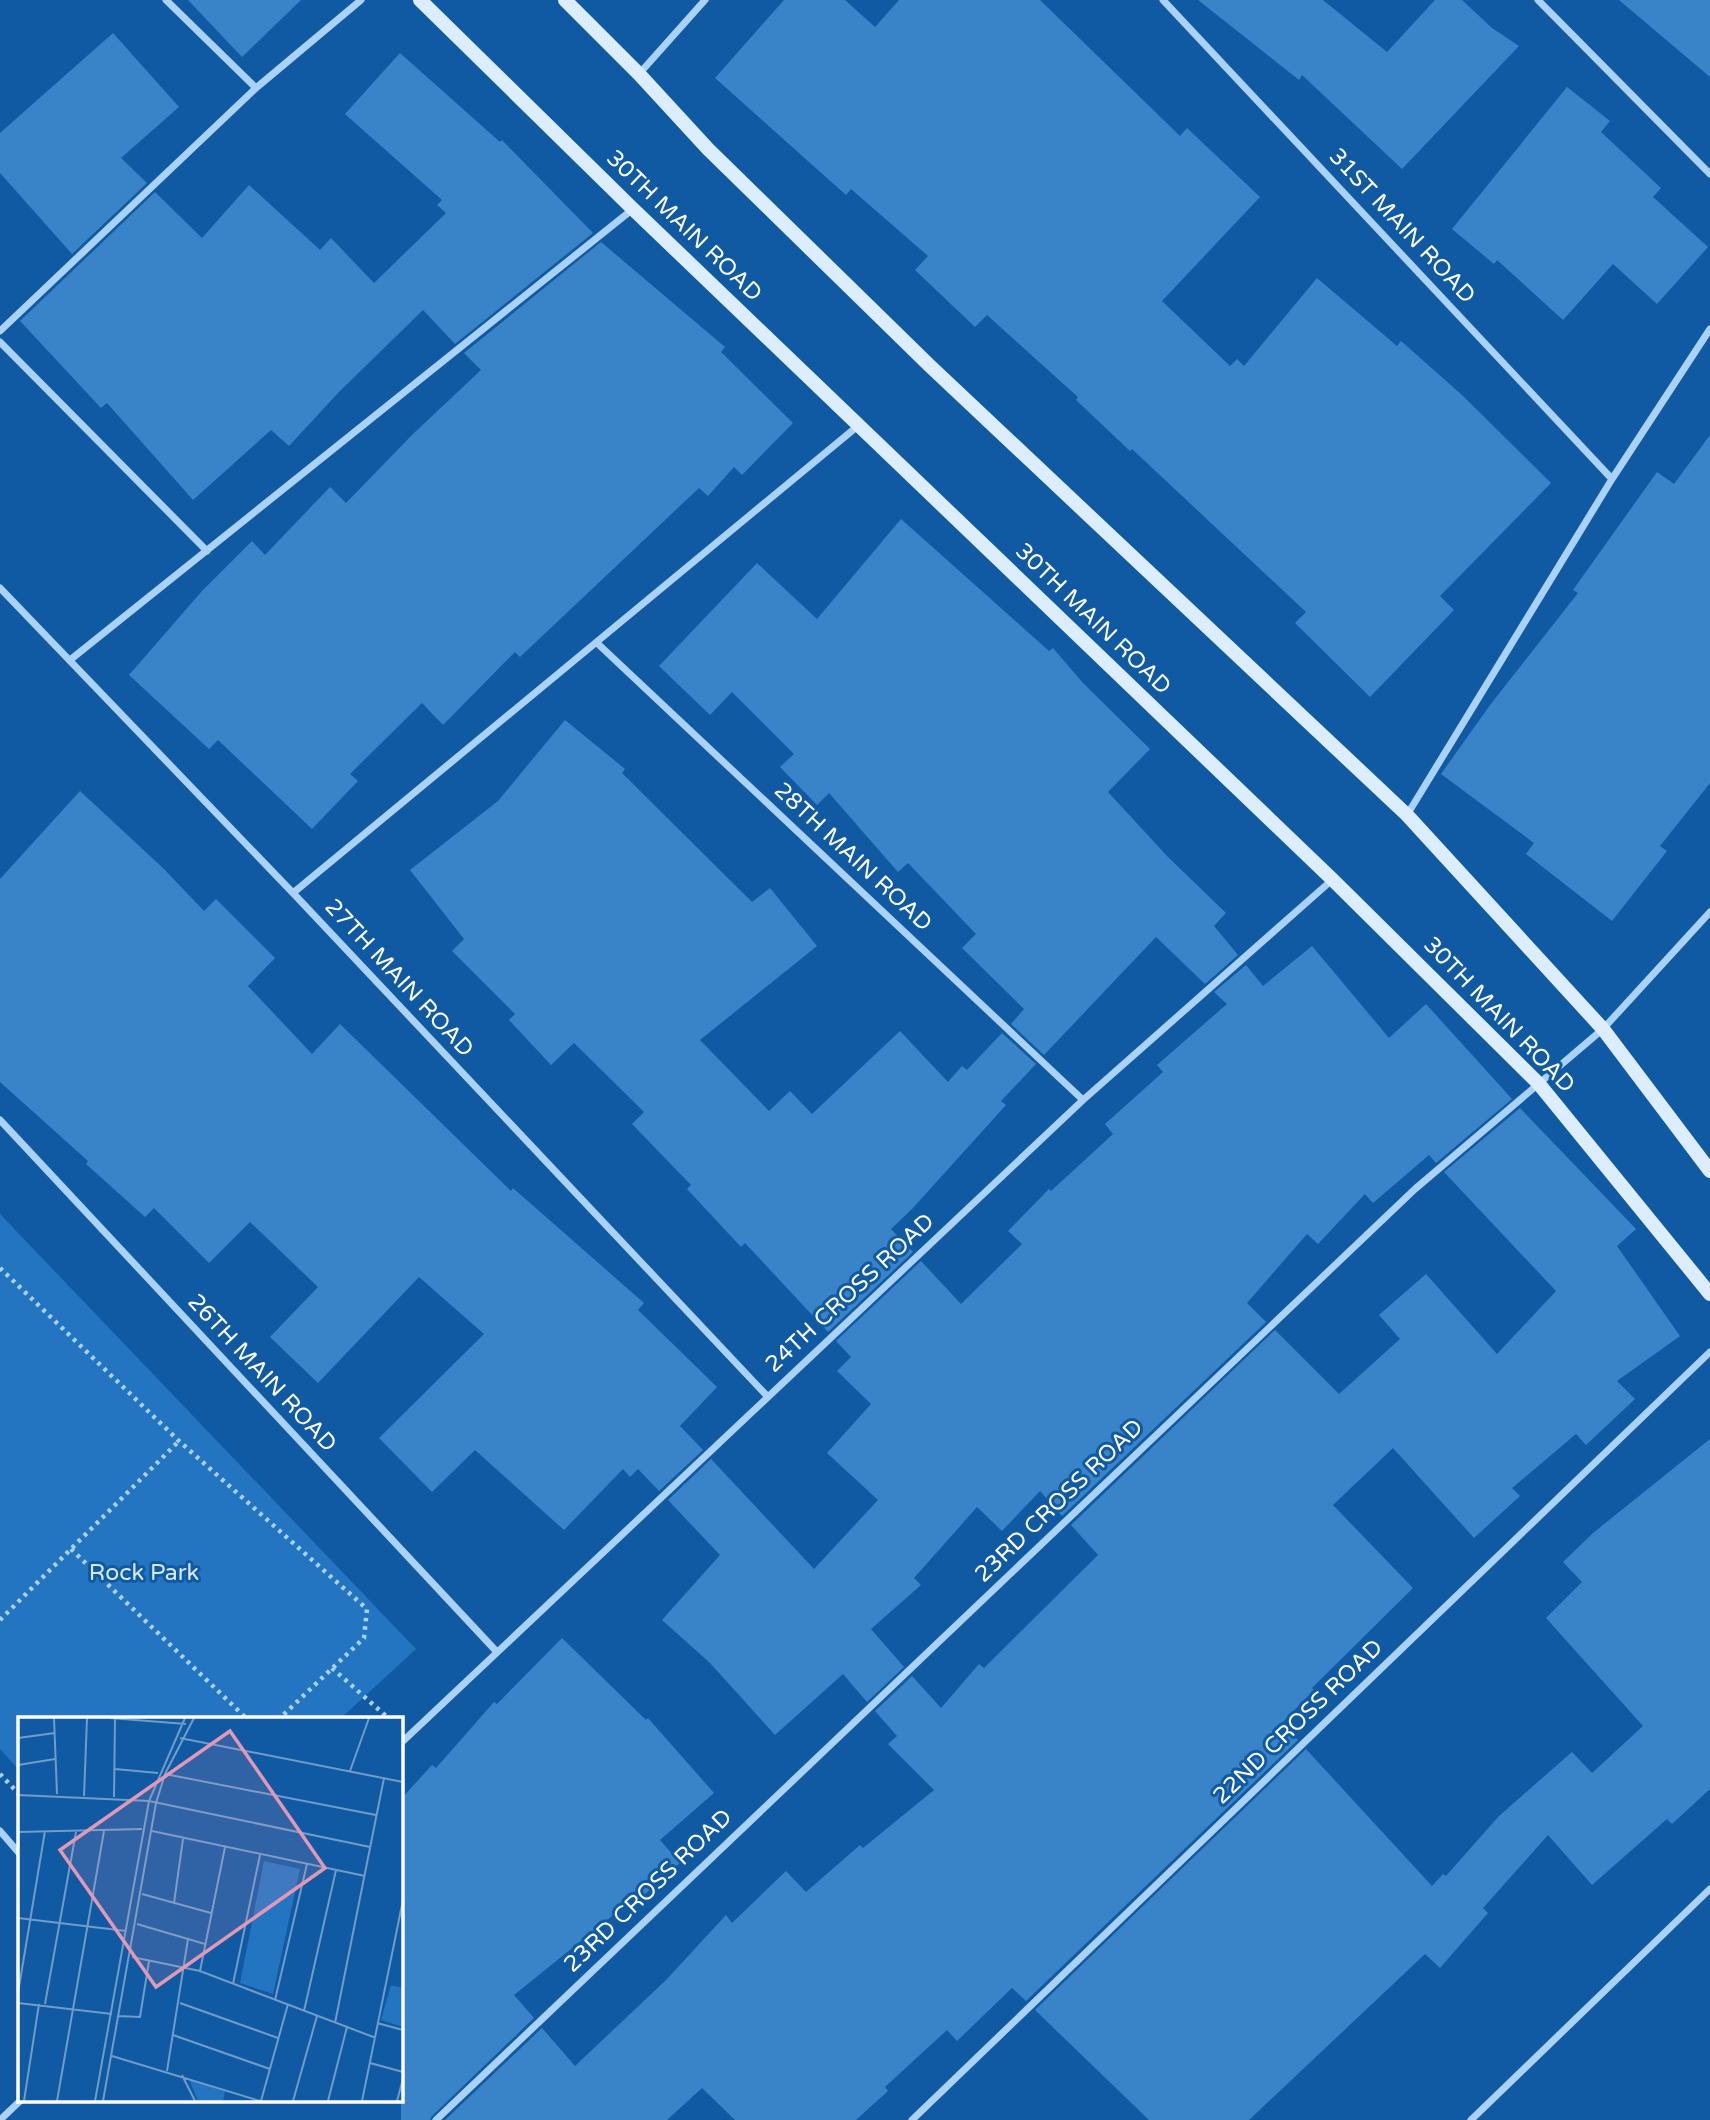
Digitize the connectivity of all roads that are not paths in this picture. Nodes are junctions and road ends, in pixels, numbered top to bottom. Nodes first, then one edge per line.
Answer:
1 (166, 0) edge
2 (361, 0) edge
3 (420, 0) edge
4 (565, 0) edge
5 (705, 0) edge
6 (1163, 0) edge
7 (1538, 0) edge
8 (639, 74) junction
9 (256, 88) junction
10 (1710, 174) edge
11 (634, 209) junction
12 (1710, 329) edge
13 (0, 331) edge
14 (0, 342) edge
15 (859, 425) junction
16 (1612, 479) junction
17 (207, 551) junction
18 (0, 588) edge
19 (597, 643) junction
20 (70, 660) junction
21 (1407, 815) junction
22 (1333, 880) junction
23 (293, 893) junction
24 (1710, 912) edge
25 (1603, 1029) junction
26 (1539, 1084) junction
27 (1083, 1100) junction
28 (0, 1119) edge
29 (1710, 1171) edge
30 (1710, 1294) edge
31 (1710, 1352) edge
32 (768, 1397) junction
33 (496, 1652) junction
34 (402, 1742) edge
35 (0, 1832) edge
36 (18, 1852) edge
37 (1710, 1889) edge
38 (19, 2102) edge
39 (0, 2120) edge
40 (436, 2120) edge
41 (912, 2120) edge
42 (1471, 2120) edge

1 - 9 street
2 - 9 street
3 - 11 main road, 30TH MAIN ROAD
4 - 8 main road
5 - 8 street
6 - 16 street, 31ST MAIN ROAD
7 - 10 street
8 - 21 main road
9 - 13 street
11 - 15 main road, 30TH MAIN ROAD
11 - 17 street
12 - 16 street
14 - 17 street
15 - 19 street
15 - 22 main road, 30TH MAIN ROAD
16 - 21 street
17 - 20 street
18 - 20 street, 27TH MAIN ROAD
19 - 23 street
19 - 27 street, 28TH MAIN ROAD
20 - 23 street, 27TH MAIN ROAD
21 - 25 main road
22 - 26 main road, 30TH MAIN ROAD
22 - 27 street, 24TH CROSS ROAD
23 - 32 street, 27TH MAIN ROAD
24 - 25 street, 23RD CROSS ROAD
25 - 26 street, 23RD CROSS ROAD
25 - 29 main road
26 - 30 main road, 30TH MAIN ROAD
26 - 40 street, 23RD CROSS ROAD
27 - 32 street, 24TH CROSS ROAD
28 - 33 street, 26TH MAIN ROAD
31 - 41 street, 22ND CROSS ROAD
32 - 33 street, 24TH CROSS ROAD
33 - 34 street, 24TH CROSS ROAD
35 - 36 street
37 - 42 street
38 - 39 street

